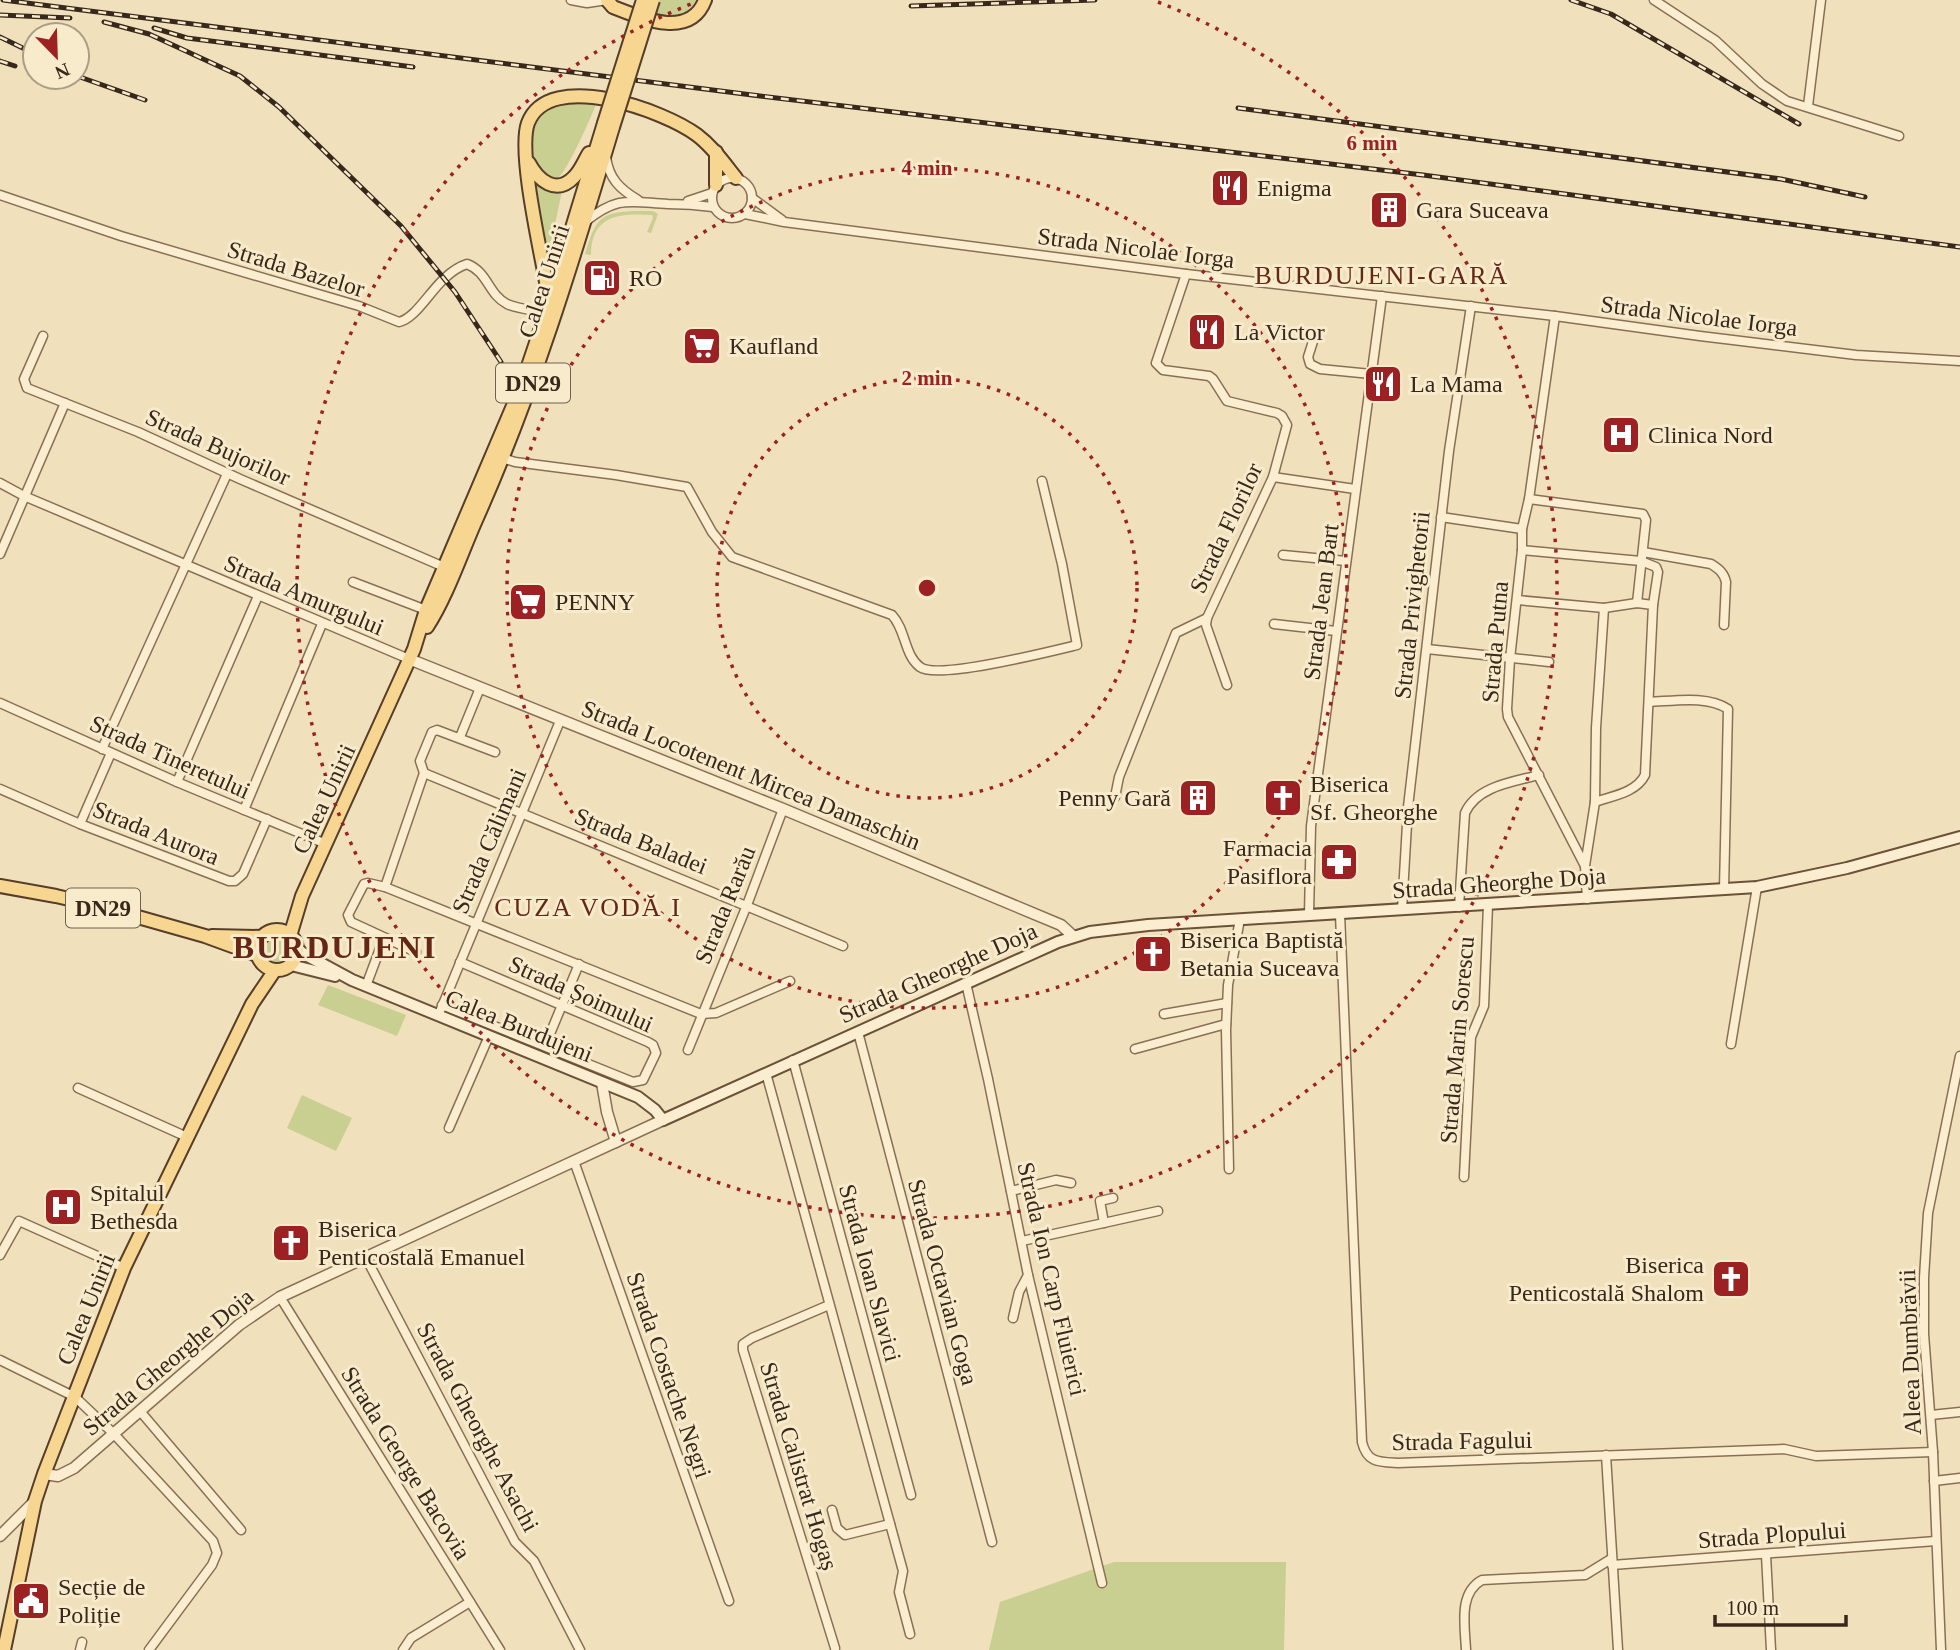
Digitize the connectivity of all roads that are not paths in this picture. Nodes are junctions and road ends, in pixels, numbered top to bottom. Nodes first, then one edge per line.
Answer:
1 (571, 0) edge
2 (607, 0) edge
3 (643, 0) edge
4 (653, 0) edge
5 (705, 0) edge
6 (1654, 0) edge
7 (1821, 0) edge
8 (1808, 106) junction
9 (608, 125) junction
10 (1899, 136) dead end
11 (601, 149) junction
12 (716, 152) junction
13 (526, 157) junction
14 (736, 178) junction
15 (714, 189) junction
16 (0, 195) edge
17 (752, 198) junction
18 (638, 200) junction
19 (682, 203) junction
20 (713, 207) junction
21 (745, 214) junction
22 (585, 222) junction
23 (784, 222) junction
24 (1186, 274) junction
25 (1382, 296) junction
26 (1471, 306) junction
27 (548, 307) junction
28 (1555, 316) junction
29 (1316, 332) dead end
30 (43, 336) dead end
31 (1960, 361) edge
32 (1371, 374) junction
33 (65, 402) junction
34 (498, 457) junction
35 (227, 474) junction
36 (1273, 477) junction
37 (1042, 481) dead end
38 (0, 483) edge
39 (1355, 489) junction
40 (24, 496) junction
41 (1529, 499) junction
42 (1441, 517) junction
43 (1522, 529) junction
44 (1522, 550) junction
45 (1643, 552) junction
46 (0, 555) edge
47 (1283, 555) dead end
48 (1346, 561) junction
49 (1641, 561) junction
50 (185, 565) junction
51 (444, 567) junction
52 (353, 582) dead end
53 (258, 596) junction
54 (1517, 600) junction
55 (1637, 603) junction
56 (1653, 605) junction
57 (1604, 608) junction
58 (426, 610) junction
59 (1207, 618) junction
60 (322, 624) junction
61 (1274, 624) dead end
62 (1724, 625) dead end
63 (1336, 631) junction
64 (417, 642) junction
65 (1427, 649) junction
66 (409, 659) junction
67 (1510, 659) junction
68 (1549, 662) dead end
69 (1227, 685) dead end
70 (480, 688) junction
71 (1649, 702) junction
72 (0, 703) edge
73 (560, 721) junction
74 (460, 737) junction
75 (102, 749) junction
76 (495, 752) dead end
77 (111, 753) junction
78 (424, 773) junction
79 (1539, 775) junction
80 (177, 782) junction
81 (0, 789) edge
82 (1115, 797) dead end
83 (1595, 802) junction
84 (783, 809) junction
85 (244, 810) junction
86 (522, 813) junction
87 (267, 819) junction
88 (80, 824) junction
89 (1960, 837) edge
90 (326, 844) junction
91 (1586, 866) junction
92 (0, 886) edge
93 (384, 887) junction
94 (1757, 887) junction
95 (1724, 890) junction
96 (1587, 899) junction
97 (747, 905) junction
98 (1488, 905) junction
99 (1459, 907) junction
100 (1402, 910) junction
101 (1309, 914) junction
102 (1340, 914) junction
103 (1240, 919) junction
104 (475, 923) junction
105 (284, 933) junction
106 (205, 936) junction
107 (1073, 936) junction
108 (262, 937) junction
109 (384, 938) junction
110 (843, 946) dead end
111 (297, 948) junction
112 (416, 952) dead end
113 (260, 960) junction
114 (460, 962) junction
115 (579, 964) junction
116 (291, 965) junction
117 (275, 970) junction
118 (352, 980) junction
119 (790, 981) dead end
120 (966, 983) junction
121 (366, 986) junction
122 (1227, 1003) junction
123 (252, 1004) junction
124 (562, 1006) junction
125 (440, 1010) junction
126 (701, 1014) junction
127 (1164, 1014) dead end
128 (1226, 1024) junction
129 (858, 1032) junction
130 (489, 1036) junction
131 (1731, 1044) dead end
132 (545, 1046) junction
133 (1135, 1049) dead end
134 (688, 1050) dead end
135 (1960, 1056) edge
136 (793, 1060) junction
137 (766, 1073) junction
138 (602, 1083) junction
139 (78, 1088) dead end
140 (663, 1120) junction
141 (449, 1128) dead end
142 (187, 1137) junction
143 (616, 1142) junction
144 (574, 1161) junction
145 (1229, 1169) dead end
146 (1464, 1177) dead end
147 (1071, 1183) dead end
148 (1011, 1191) junction
149 (1112, 1198) dead end
150 (1158, 1211) dead end
151 (1104, 1223) junction
152 (1022, 1241) junction
153 (0, 1255) edge
154 (365, 1256) junction
155 (124, 1268) junction
156 (1028, 1275) junction
157 (280, 1297) junction
158 (829, 1305) junction
159 (1013, 1318) dead end
160 (0, 1360) edge
161 (75, 1397) junction
162 (141, 1411) junction
163 (1960, 1412) edge
164 (1931, 1415) junction
165 (114, 1434) junction
166 (1933, 1452) junction
167 (1606, 1455) junction
168 (44, 1474) junction
169 (1960, 1478) edge
170 (1934, 1481) junction
171 (911, 1495) dead end
172 (35, 1501) junction
173 (832, 1510) dead end
174 (890, 1524) junction
175 (241, 1530) dead end
176 (0, 1536) edge
177 (1936, 1541) junction
178 (992, 1542) dead end
179 (1766, 1555) junction
180 (1612, 1562) junction
181 (1102, 1583) dead end
182 (470, 1601) junction
183 (729, 1601) dead end
184 (910, 1634) dead end
185 (835, 1648) dead end
186 (4, 1650) edge
187 (149, 1650) edge
188 (403, 1650) edge
189 (500, 1650) edge
190 (580, 1650) edge
191 (1466, 1650) edge
192 (1618, 1650) edge
193 (1771, 1650) edge
194 (1941, 1650) edge

1 - 2 street
2 - 5 main road
3 - 9 main road, Calea Unirii / DN29, bridge
4 - 9 main road, Calea Unirii / DN29, bridge
6 - 8 street
7 - 8 street
8 - 10 street
9 - 11 main road, Calea Unirii / DN29
11 - 13 main road
11 - 18 street
11 - 22 main road, Calea Unirii / DN29
11 - 27 main road, Calea Unirii / DN29
12 - 13 main road
12 - 14 main road
12 - 15 main road
13 - 27 main road
14 - 15 street
14 - 17 street
15 - 19 street
15 - 20 street
16 - 27 street, Strada Bazelor
17 - 21 street
17 - 23 street
18 - 19 street, Strada Nicolae Iorga
18 - 22 street, Strada Nicolae Iorga
19 - 20 street, Strada Nicolae Iorga
20 - 21 street, Strada Nicolae Iorga
21 - 23 street, Strada Nicolae Iorga
22 - 34 main road, Calea Unirii / DN29
23 - 24 street, Strada Nicolae Iorga
24 - 25 street, Strada Nicolae Iorga
24 - 36 street, Strada Florilor
25 - 26 street, Strada Nicolae Iorga
25 - 32 street, Strada Jean Bart
26 - 28 street, Strada Nicolae Iorga
26 - 42 street, Strada Privighetorii
27 - 34 main road, Calea Unirii / DN29
28 - 31 street, Strada Nicolae Iorga
28 - 41 street, Strada Putna
29 - 32 street
30 - 33 street, Strada Bujorilor
32 - 39 street, Strada Jean Bart
33 - 35 street, Strada Bujorilor
33 - 40 street
34 - 37 street
34 - 51 main road, Calea Unirii / DN29
34 - 64 main road, Calea Unirii / DN29
35 - 50 street, Strada Amurgului
35 - 51 street, Strada Bujorilor
36 - 39 street
36 - 59 street, Strada Florilor
38 - 40 street, Strada Amurgului
39 - 48 street, Strada Jean Bart
40 - 46 street
40 - 50 street, Strada Amurgului
41 - 43 street, Strada Putna
41 - 45 street
42 - 43 street
42 - 65 street, Strada Privighetorii
43 - 44 street, Strada Putna
44 - 49 street
44 - 54 street, Strada Putna
45 - 49 street
45 - 62 street
47 - 48 street
48 - 63 street, Strada Jean Bart
49 - 55 street
49 - 56 street
50 - 53 street, Strada Amurgului
50 - 75 street
51 - 58 main road, Calea Unirii / DN29
52 - 58 street
53 - 60 street, Strada Amurgului
53 - 80 street
54 - 57 street
54 - 67 street, Strada Putna
55 - 56 street
55 - 57 street
56 - 71 street
57 - 83 street, Strada Putna
58 - 64 main road, Calea Unirii / DN29
59 - 69 street, Strada Florilor
59 - 82 street
60 - 66 street, Strada Amurgului
60 - 85 street
61 - 63 street
63 - 101 street, Strada Jean Bart
64 - 66 main road, Calea Unirii / DN29
65 - 67 street
65 - 100 street, Strada Privighetorii
66 - 70 street, Strada Locotenent Mircea Damaschin
66 - 90 main road, Calea Unirii / DN29
67 - 68 street
67 - 79 street, Strada Putna
70 - 73 street, Strada Locotenent Mircea Damaschin
70 - 74 street
71 - 83 street
71 - 95 street
72 - 75 street, Strada Tineretului
73 - 84 street, Strada Locotenent Mircea Damaschin
73 - 86 street, Strada Călimani
74 - 76 street
74 - 78 street
75 - 77 street, Strada Tineretului
77 - 80 street, Strada Tineretului
77 - 88 street
78 - 86 street, Strada Baladei
78 - 93 street
79 - 91 street, Strada Putna
79 - 99 street
80 - 85 street, Strada Tineretului
81 - 88 street, Strada Aurora
83 - 91 street, Strada Putna
84 - 97 street, Strada Rarău
84 - 107 street, Strada Locotenent Mircea Damaschin
85 - 87 street, Strada Tineretului
86 - 97 street, Strada Baladei
86 - 104 street, Strada Călimani
87 - 88 street, Strada Aurora
87 - 90 street, Strada Tineretului
89 - 94 main road, Strada Gheorghe Doja
90 - 105 main road, Calea Unirii / DN29
91 - 96 street, Strada Putna
92 - 106 main road, DN29
93 - 104 street
93 - 109 street
94 - 95 main road, Strada Gheorghe Doja
94 - 131 street
95 - 96 main road, Strada Gheorghe Doja
96 - 98 main road, Strada Gheorghe Doja
97 - 110 street, Strada Baladei
97 - 126 street, Strada Rarău
98 - 99 main road, Strada Gheorghe Doja
98 - 146 street, Strada Marin Sorescu
99 - 100 main road, Strada Gheorghe Doja
100 - 102 main road, Strada Gheorghe Doja
101 - 102 main road, Strada Gheorghe Doja
101 - 103 main road, Strada Gheorghe Doja
102 - 167 street, Strada Fagului
103 - 107 main road, Strada Gheorghe Doja
103 - 122 street
104 - 114 street, Strada Călimani
104 - 115 street
105 - 108 main road, DN29
105 - 111 main road
106 - 108 main road, DN29
106 - 113 main road, DN29
107 - 120 main road, Strada Gheorghe Doja
108 - 113 main road
109 - 112 street
109 - 121 street
111 - 116 main road
111 - 118 main road, Calea Burdujeni
113 - 117 main road, DN29
113 - 123 main road, Calea Unirii
114 - 124 street, Strada Șoimului
114 - 125 street, Strada Călimani
115 - 124 street
115 - 126 street
116 - 117 main road
116 - 118 main road, Calea Burdujeni
117 - 123 main road, Calea Unirii
118 - 121 main road, Calea Burdujeni
119 - 126 street
120 - 129 main road, Strada Gheorghe Doja
120 - 148 street, Strada Ion Carp Fluierici
121 - 125 main road, Calea Burdujeni
122 - 127 street
122 - 128 street
123 - 142 main road, Calea Unirii
124 - 132 street
124 - 132 street, Strada Șoimului
125 - 130 main road, Calea Burdujeni
125 - 132 street
126 - 134 street, Strada Rarău
128 - 133 street
128 - 145 street
129 - 136 main road, Strada Gheorghe Doja
129 - 178 street, Strada Octavian Goga
130 - 138 main road, Calea Burdujeni
130 - 141 street
135 - 164 street, Aleea Dumbrăvii
136 - 137 main road, Strada Gheorghe Doja
136 - 171 street, Strada Ioan Slavici
137 - 140 main road, Strada Gheorghe Doja
137 - 158 street
138 - 140 main road, Calea Burdujeni
138 - 143 street
139 - 142 street
140 - 143 street, Strada Gheorghe Doja
142 - 155 main road, Calea Unirii
143 - 144 street, Strada Gheorghe Doja
144 - 154 street, Strada Gheorghe Doja
144 - 183 street, Strada Costache Negri
147 - 148 street
148 - 152 street, Strada Ion Carp Fluierici
149 - 151 street
150 - 151 street
151 - 152 street
152 - 156 street, Strada Ion Carp Fluierici
153 - 155 street
154 - 157 street, Strada Gheorghe Doja
154 - 190 street, Strada Gheorghe Asachi
155 - 161 main road, Calea Unirii
156 - 159 street
156 - 181 street, Strada Ion Carp Fluierici
157 - 162 street, Strada Gheorghe Doja
157 - 182 street, Strada George Bacovia
158 - 174 street
158 - 185 street, Strada Calistrat Hogaș
160 - 161 street
161 - 165 street
161 - 168 main road, Calea Unirii
162 - 165 street, Strada Gheorghe Doja
162 - 175 street
163 - 164 street
164 - 166 street, Aleea Dumbrăvii
165 - 168 street, Strada Gheorghe Doja
165 - 187 street
166 - 167 street, Strada Fagului
166 - 170 street, Aleea Dumbrăvii
167 - 180 street
168 - 172 main road, Calea Unirii
169 - 170 street
170 - 177 street, Aleea Dumbrăvii
172 - 176 street
172 - 186 main road, Calea Unirii
173 - 174 street
174 - 184 street
177 - 179 street, Strada Plopului
177 - 194 street, Aleea Dumbrăvii
179 - 180 street, Strada Plopului
179 - 193 street
180 - 191 street
180 - 192 street
182 - 188 street
182 - 189 street, Strada George Bacovia

